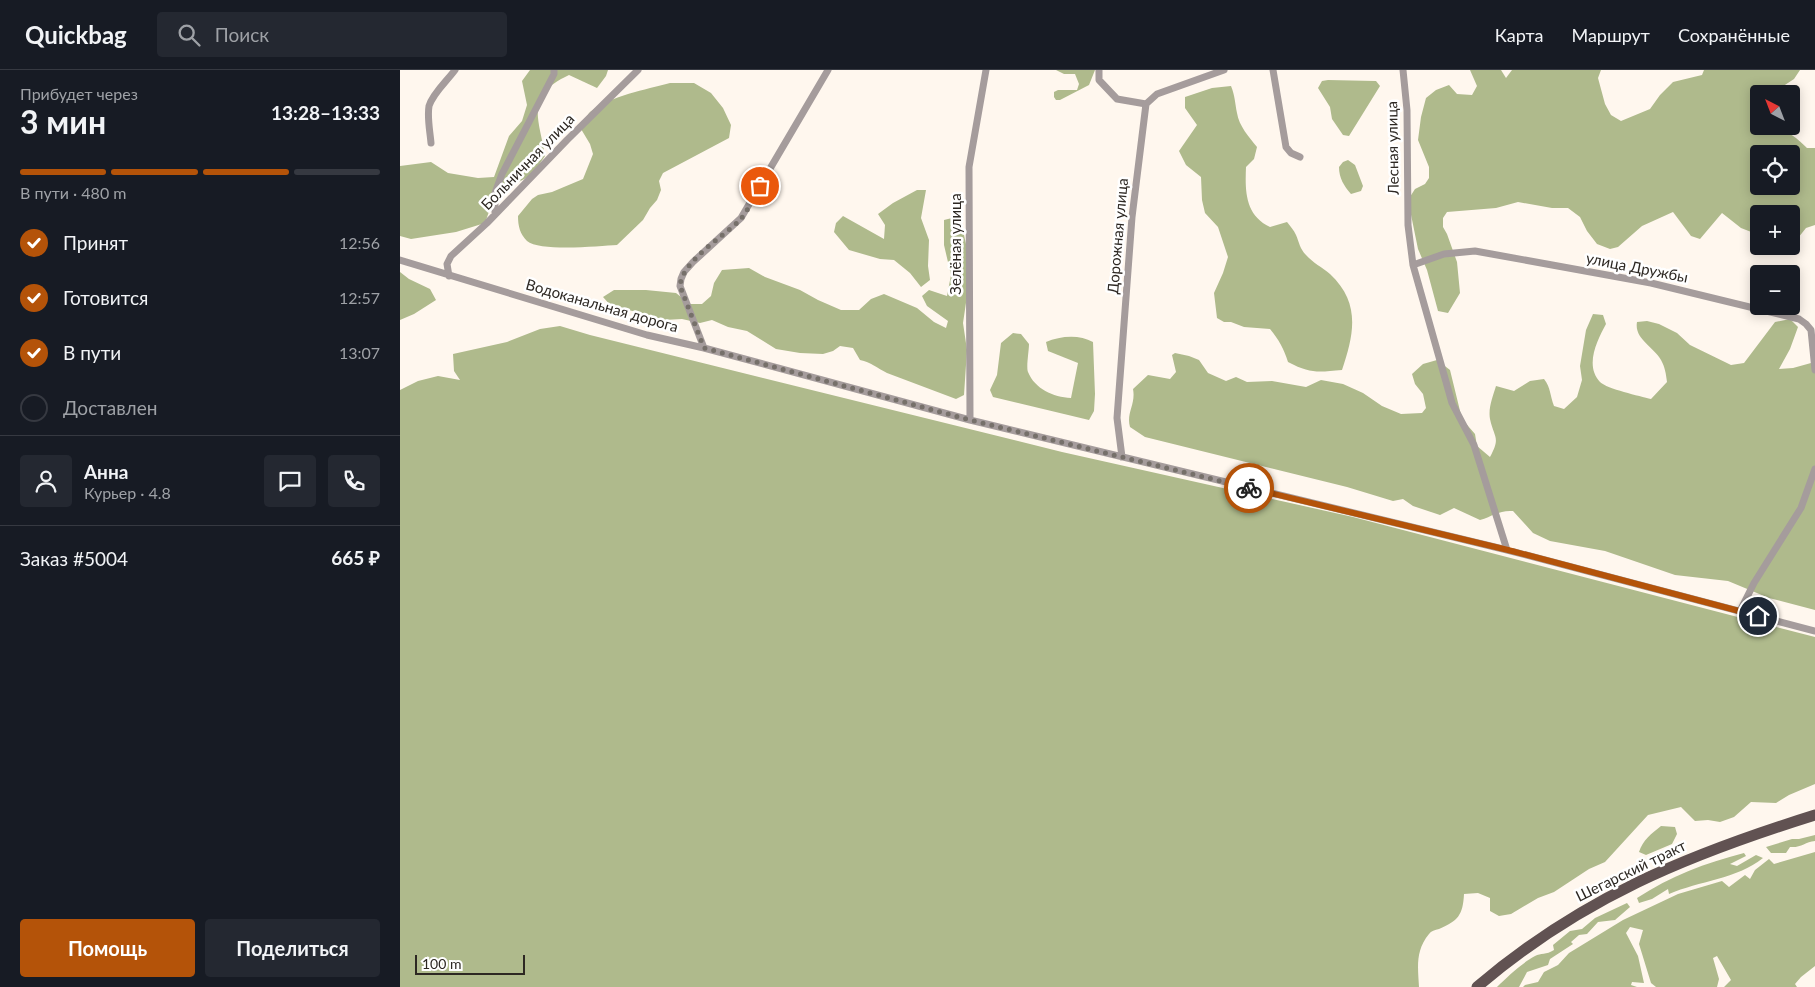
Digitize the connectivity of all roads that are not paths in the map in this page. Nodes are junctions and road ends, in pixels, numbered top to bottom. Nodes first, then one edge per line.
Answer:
1 (455, 70) edge
2 (554, 70) edge
3 (638, 70) edge
4 (828, 70) edge
5 (986, 70) edge
6 (1099, 70) edge
7 (1224, 70) edge
8 (1273, 70) edge
9 (1403, 70) edge
10 (1146, 104) junction
11 (430, 143) dead end
12 (1300, 157) dead end
13 (495, 214) junction
14 (400, 260) edge
15 (1413, 265) junction
16 (449, 276) junction
17 (1815, 323) edge
18 (1811, 330) junction
19 (704, 348) junction
20 (1815, 370) edge
21 (970, 420) junction
22 (1122, 457) junction
23 (1815, 469) edge
24 (1508, 550) junction
25 (1740, 610) junction
26 (1815, 631) edge
27 (1815, 815) edge
28 (1477, 987) edge

1 - 11 street
2 - 13 street
3 - 13 street, Больничная улица
4 - 19 street
5 - 21 street, Зелёная улица
6 - 10 street
7 - 10 street
8 - 12 street
9 - 15 street, Лесная улица
10 - 22 street, Дорожная улица
13 - 16 street, Больничная улица
14 - 16 street, Водоканальная дорога
15 - 18 street, улица Дружбы
15 - 24 street, Лесная улица
16 - 19 street, Водоканальная дорога
17 - 18 street
18 - 20 street
19 - 21 street, Водоканальная дорога
21 - 22 street, Водоканальная дорога
22 - 24 street, Водоканальная дорога
23 - 25 street
24 - 25 street, Водоканальная дорога
25 - 26 street, Водоканальная дорога
27 - 28 main road, Шегарский тракт

